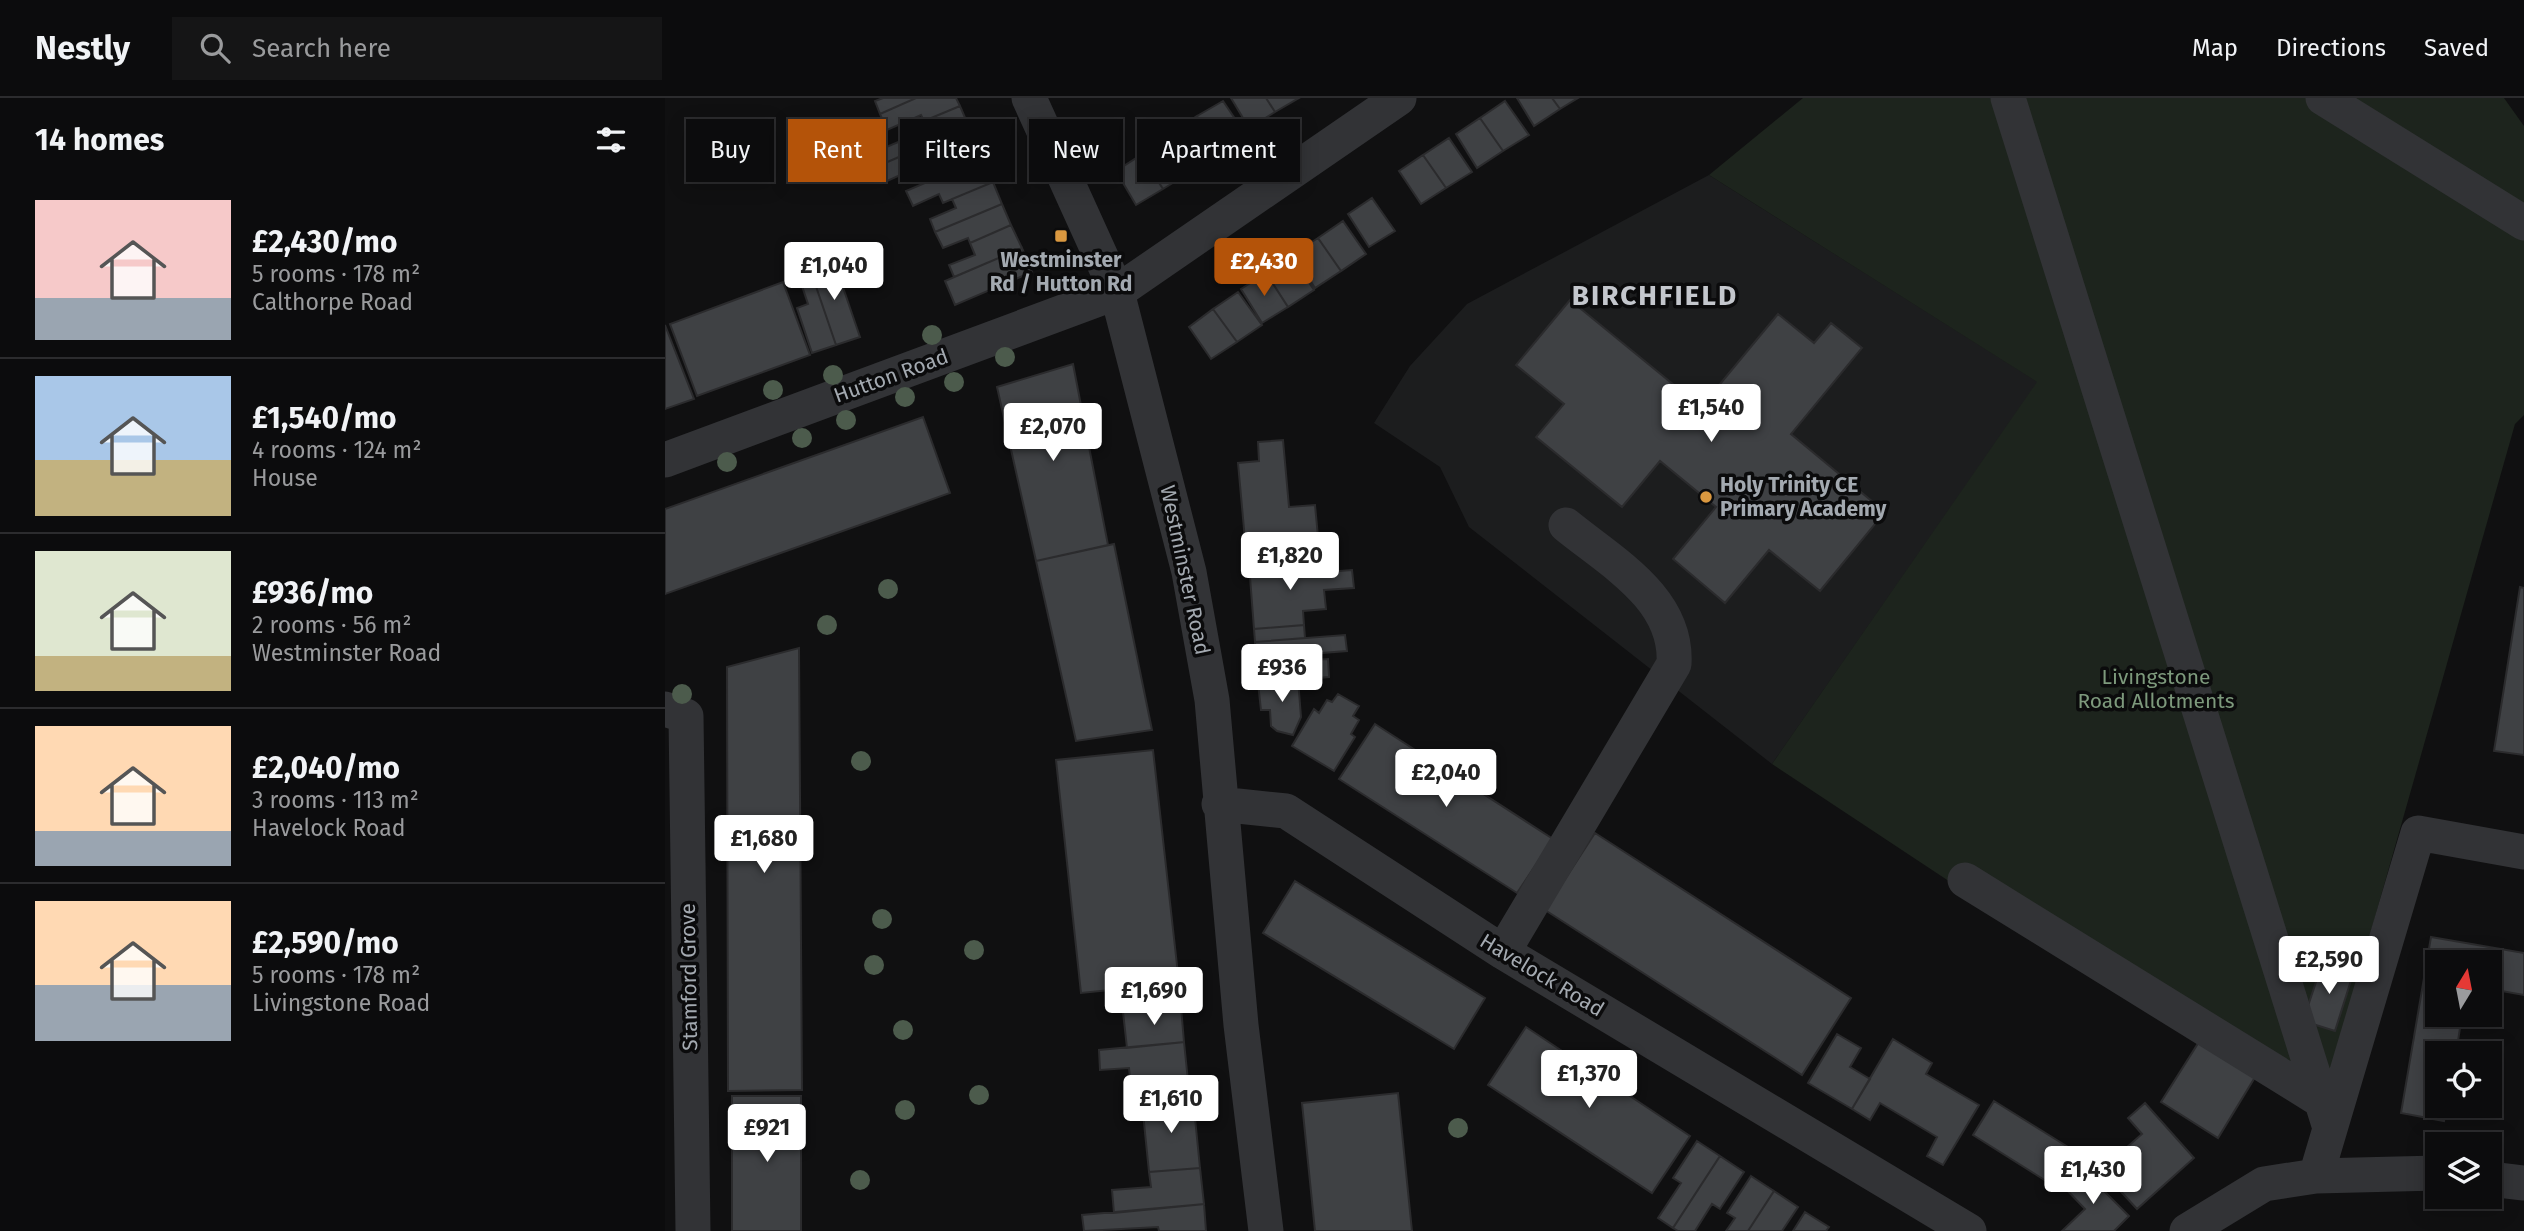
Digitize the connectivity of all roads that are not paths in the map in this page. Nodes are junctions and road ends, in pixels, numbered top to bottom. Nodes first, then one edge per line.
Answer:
1 (1029, 98) edge
2 (1399, 98) edge
3 (2008, 98) edge
4 (2323, 98) edge
5 (2524, 223) edge
6 (1117, 292) junction
7 (665, 460) edge
8 (1566, 525) dead end
9 (665, 709) edge
10 (1219, 804) junction
11 (2524, 852) edge
12 (1965, 880) dead end
13 (1503, 952) junction
14 (678, 1093) edge
15 (2326, 1114) junction
16 (2425, 1173) edge
17 (2316, 1176) junction
18 (2502, 1180) edge
19 (2524, 1183) edge
20 (693, 1231) edge
21 (1266, 1231) edge
22 (1969, 1231) edge
23 (2187, 1231) edge

1 - 6 street, Westminster Road
2 - 6 street, Hutton Road
3 - 15 street
4 - 5 street
6 - 7 street, Hutton Road
6 - 10 street, Westminster Road
8 - 13 street
9 - 14 street, Stamford Grove
10 - 13 street, Havelock Road
10 - 21 street, Westminster Road
11 - 15 street
12 - 15 street
13 - 22 street, Havelock Road
14 - 20 street, Stamford Grove
15 - 17 street
16 - 17 street
17 - 23 street
18 - 19 street

